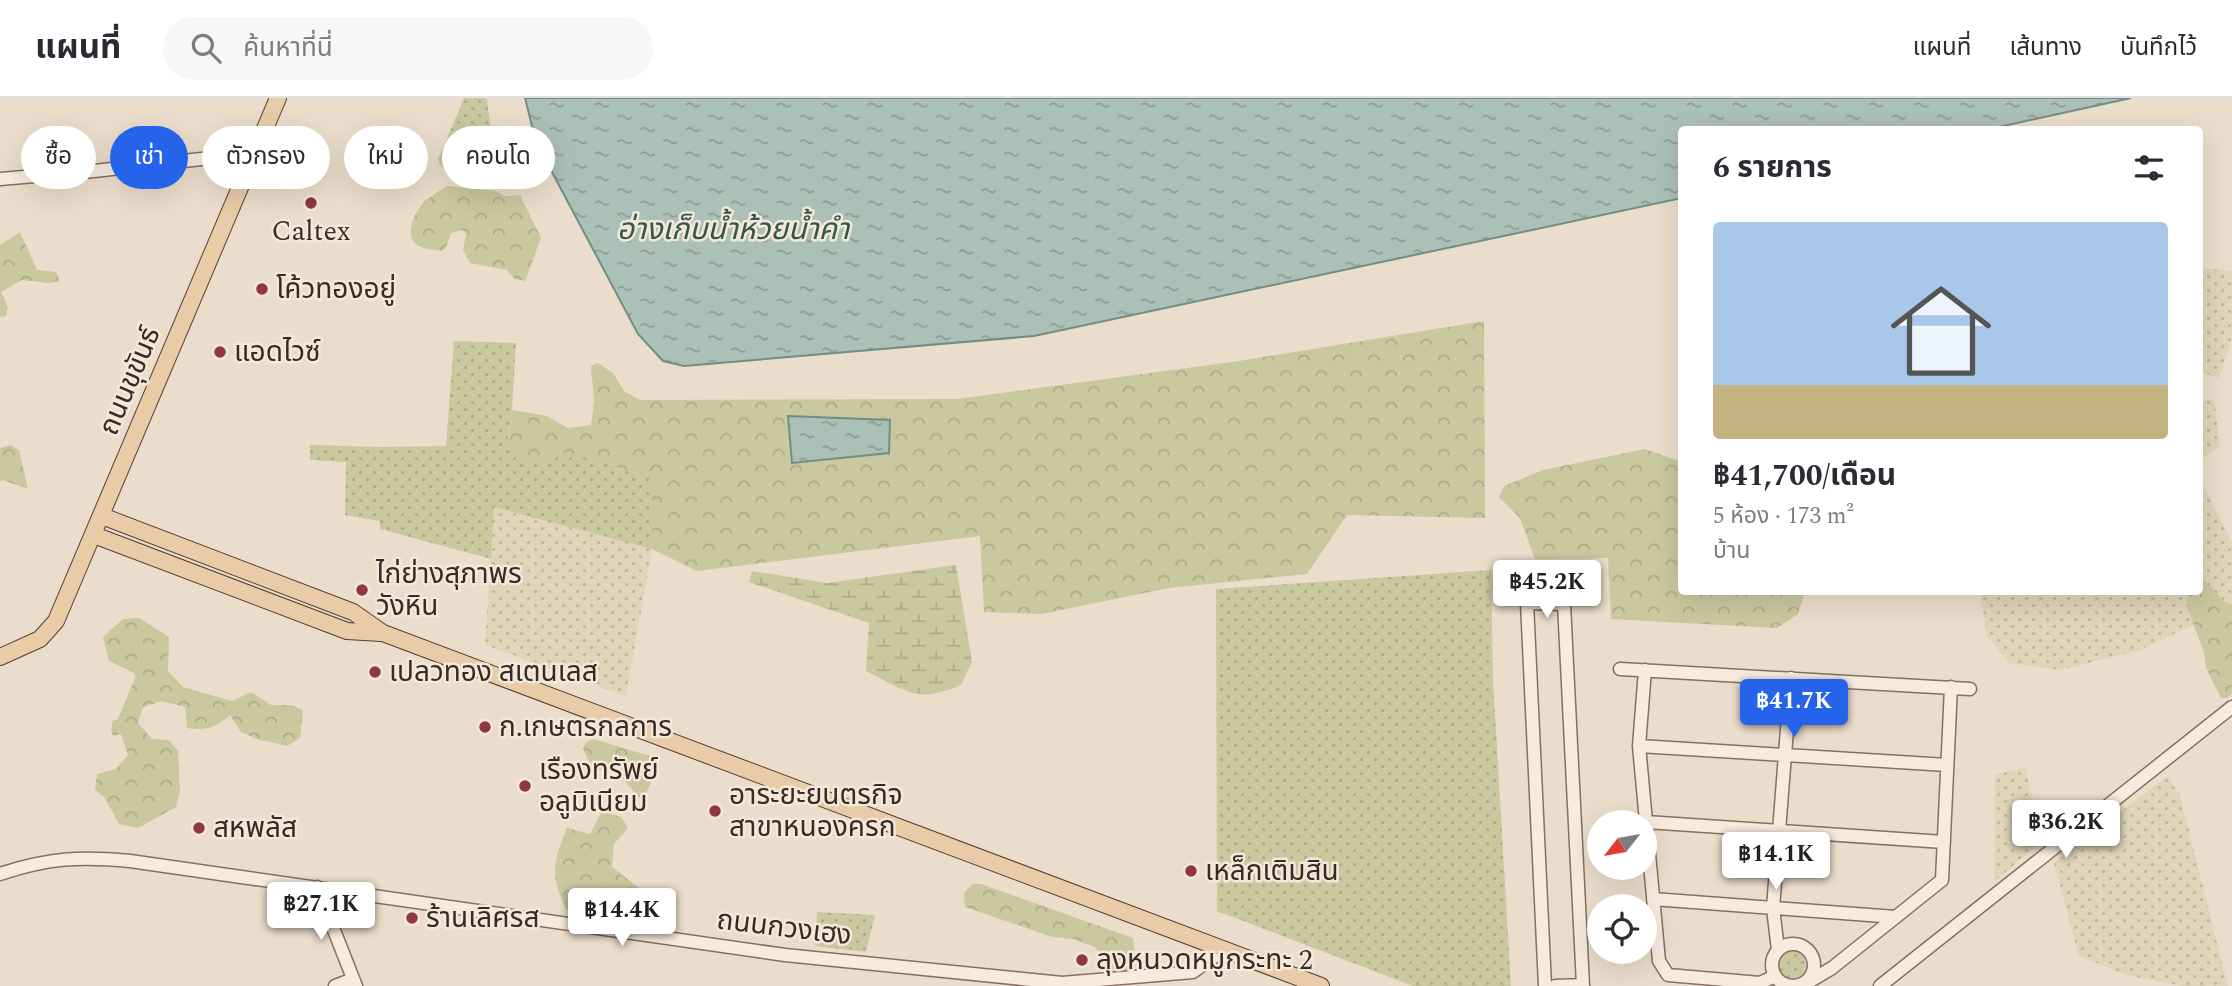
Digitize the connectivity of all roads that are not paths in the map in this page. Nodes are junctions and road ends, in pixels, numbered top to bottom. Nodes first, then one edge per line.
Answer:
1 (278, 98) edge
2 (266, 126) edge
3 (202, 159) edge
4 (0, 179) edge
5 (240, 189) edge
6 (102, 516) junction
7 (94, 535) junction
8 (383, 633) junction
9 (0, 657) edge
10 (1620, 668) dead end
11 (1645, 670) junction
12 (1791, 678) junction
13 (1951, 687) junction
14 (1970, 689) dead end
15 (2232, 707) edge
16 (1639, 746) junction
17 (1785, 755) junction
18 (1947, 765) junction
19 (1645, 810) edge
20 (1657, 823) edge
21 (1779, 831) junction
22 (1944, 842) junction
23 (0, 874) edge
24 (317, 887) junction
25 (1657, 900) edge
26 (1773, 908) junction
27 (1896, 917) junction
28 (1657, 941) edge
29 (1225, 949) junction
30 (1778, 950) junction
31 (1775, 976) junction
32 (1666, 980) edge
33 (355, 982) edge
34 (1805, 985) edge
35 (335, 986) edge
36 (1321, 986) edge
37 (1545, 986) edge
38 (1555, 986) edge
39 (1565, 986) edge
40 (1880, 986) edge

1 - 2 main road, ถนนขุขันธ์
3 - 4 street
5 - 6 main road, ถนนขุขันธ์
6 - 7 main road, ถนนขุขันธ์
6 - 8 main road
7 - 8 main road
7 - 9 main road, ถนนขุขันธ์
8 - 29 main road
10 - 11 street
11 - 12 street
11 - 16 street
12 - 13 street
12 - 17 street
13 - 14 street
13 - 18 street
15 - 40 street
16 - 17 street
16 - 19 street
17 - 18 street
17 - 21 street
18 - 22 street
20 - 21 street
21 - 22 street
21 - 26 street
22 - 27 street
23 - 24 street, ถนนกวงเฮง
24 - 29 street, ถนนกวงเฮง
24 - 33 street
25 - 26 street
26 - 27 street
26 - 30 street
27 - 34 street
28 - 32 street
29 - 36 main road
30 - 31 street
30 - 34 street
31 - 32 street
31 - 34 street
33 - 35 street
37 - 39 street
38 - 39 street

